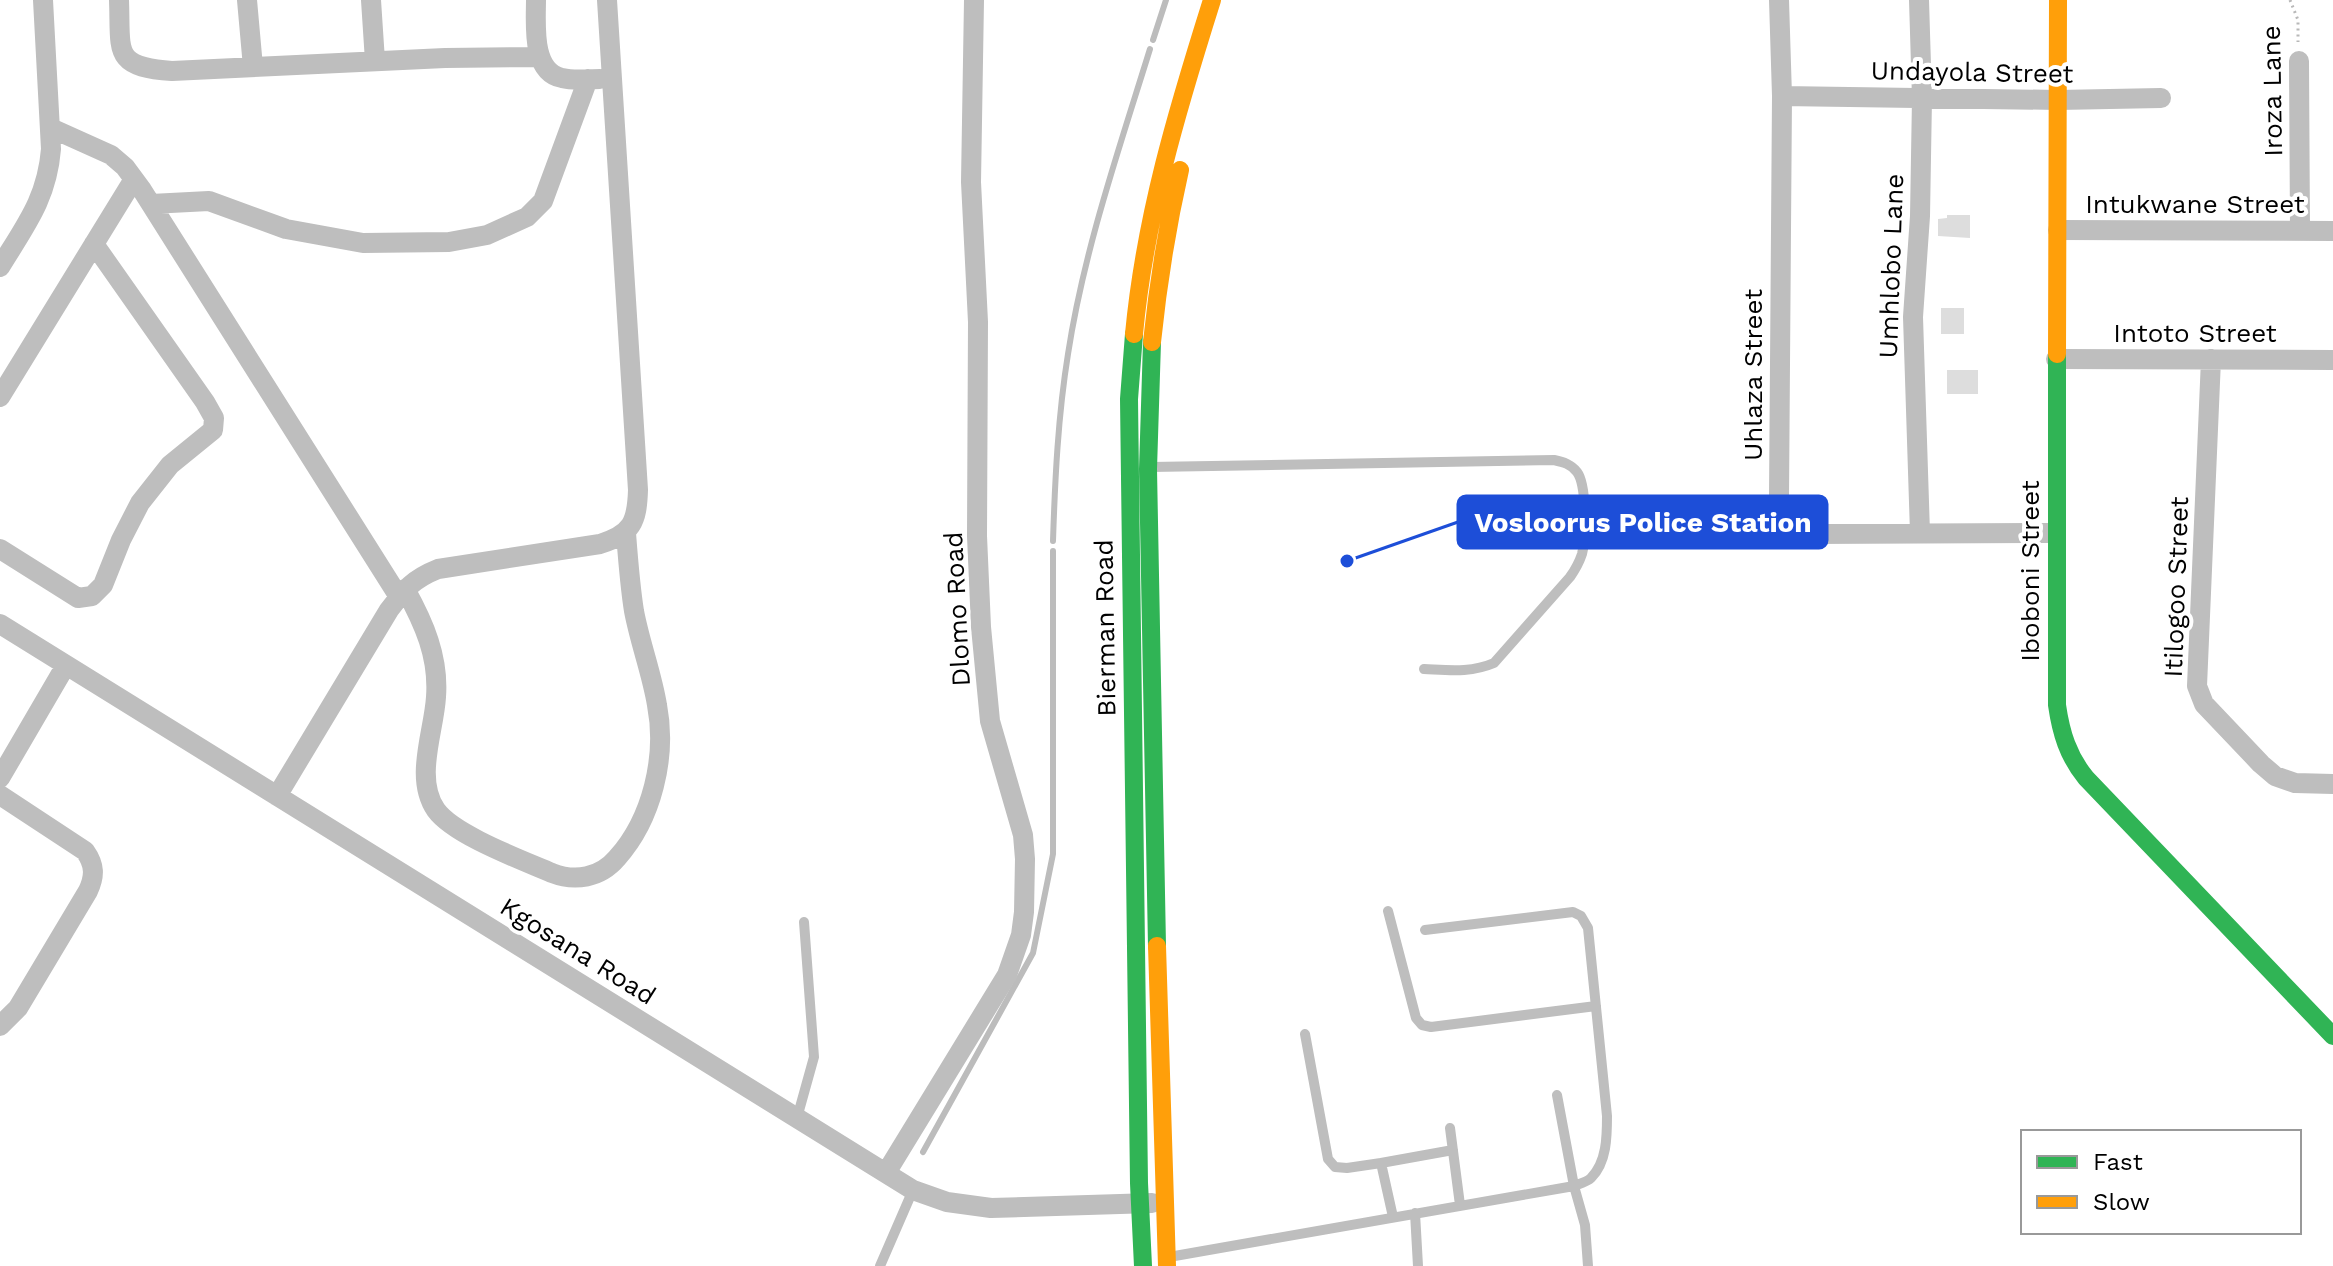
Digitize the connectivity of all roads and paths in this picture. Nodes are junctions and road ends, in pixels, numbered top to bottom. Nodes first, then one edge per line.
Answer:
1 (43, 0) edge
2 (119, 0) edge
3 (247, 0) edge
4 (371, 0) edge
5 (536, 0) edge
6 (607, 0) edge
7 (974, 0) edge
8 (1212, 0) edge
9 (1230, 0) edge
10 (1779, 0) edge
11 (1919, 0) edge
12 (2058, 0) edge
13 (2290, 0) edge
14 (539, 57) junction
15 (375, 61) junction
16 (2299, 61) joint
17 (253, 67) junction
18 (588, 79) junction
19 (612, 79) junction
20 (1782, 96) junction
21 (1922, 98) junction
22 (2161, 98) dead end
23 (2058, 100) junction
24 (51, 128) junction
25 (134, 179) junction
26 (151, 204) junction
27 (2058, 230) junction
28 (2300, 230) junction
29 (2333, 231) edge
30 (94, 244) junction
31 (0, 267) edge
32 (2056, 359) junction
33 (2211, 359) junction
34 (2333, 360) edge
35 (0, 397) edge
36 (1149, 467) junction
37 (626, 533) junction
38 (1920, 533) junction
39 (2056, 533) junction
40 (0, 549) edge
41 (402, 593) junction
42 (0, 624) edge
43 (66, 665) junction
44 (1424, 669) dead end
45 (0, 778) edge
46 (2333, 784) edge
47 (0, 795) edge
48 (277, 796) junction
49 (1388, 911) dead end
50 (804, 922) dead end
51 (1425, 930) dead end
52 (1596, 1006) junction
53 (0, 1026) edge
54 (2330, 1028) edge
55 (1305, 1034) dead end
56 (1557, 1095) dead end
57 (797, 1118) junction
58 (1450, 1128) dead end
59 (1453, 1150) junction
60 (1381, 1163) junction
61 (886, 1173) junction
62 (1574, 1186) junction
63 (913, 1190) junction
64 (1163, 1203) junction
65 (1140, 1204) junction
66 (1460, 1205) junction
67 (1415, 1213) junction
68 (1393, 1217) junction
69 (1167, 1261) edge
70 (880, 1266) edge
71 (1143, 1266) edge
72 (1418, 1266) edge
73 (1588, 1266) edge

1 - 24 street
2 - 17 street
3 - 17 street
4 - 15 street
5 - 14 street
6 - 19 street
7 - 61 street, Dlomo Road
8 - 65 main road, Bierman Road
9 - 36 main road, Bierman Road
10 - 20 street, Uhlaza Street
11 - 21 street, Umhlobo Lane
12 - 23 main road, Iboboni Street
13 - 16 path, Iroza Lane
14 - 15 street
14 - 18 street
15 - 17 street
16 - 28 street, Iroza Lane
18 - 19 street
18 - 26 street
19 - 37 street
20 - 21 street, Undayola Street
20 - 38 street, Uhlaza Street
21 - 23 street, Undayola Street
21 - 38 street, Umhlobo Lane
22 - 23 street, Undayola Street
23 - 27 main road, Iboboni Street
24 - 25 street
24 - 31 street
25 - 26 street
25 - 30 street
26 - 41 street
27 - 28 street, Intukwane Street
27 - 32 main road, Iboboni Street
28 - 29 street, Intukwane Street
30 - 35 street
30 - 40 street
32 - 33 street, Intoto Street
32 - 39 main road, Iboboni Street
33 - 34 street, Intoto Street
33 - 46 street, Itilogoo Street
36 - 44 lane
36 - 64 main road, Bierman Road
37 - 41 street
37 - 41 street
38 - 39 street, Uhlaza Street
39 - 54 main road, Iboboni Street
41 - 48 street
42 - 43 street, Kgosana Road
43 - 45 street
43 - 48 street, Kgosana Road
47 - 53 street
48 - 57 street, Kgosana Road
49 - 52 lane
50 - 57 lane
51 - 52 lane
52 - 62 lane
55 - 60 lane
56 - 62 lane
57 - 61 street, Kgosana Road
58 - 59 lane
59 - 60 lane
59 - 66 lane
60 - 68 lane
61 - 63 street, Kgosana Road
62 - 66 lane
62 - 73 lane
63 - 65 street, Kgosana Road
63 - 70 lane
64 - 65 street, Kgosana Road
64 - 69 main road, Bierman Road
65 - 71 main road, Bierman Road
66 - 67 lane
67 - 68 lane
67 - 72 lane
68 - 69 lane

